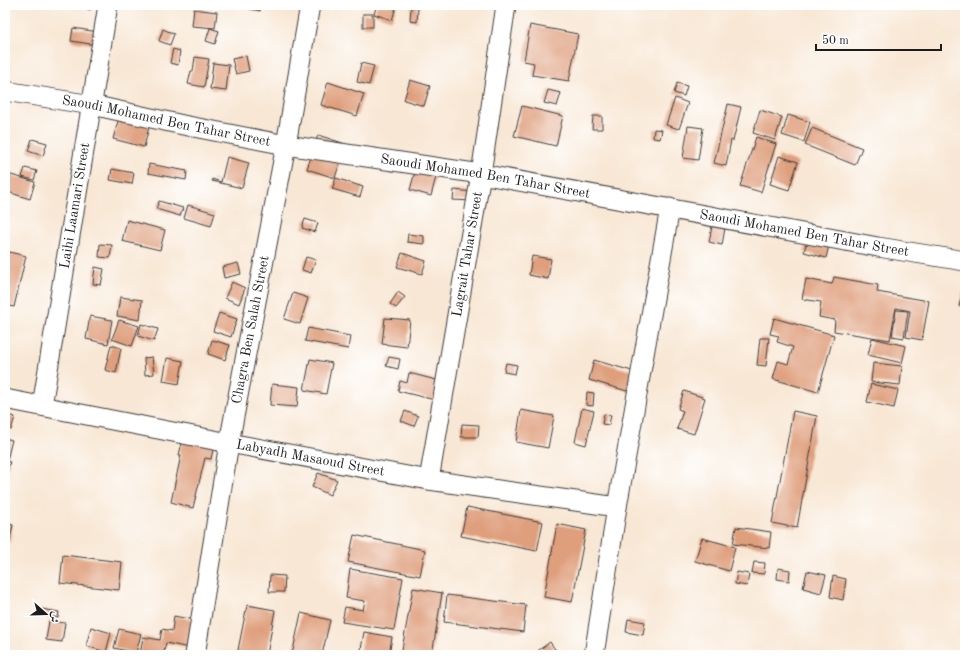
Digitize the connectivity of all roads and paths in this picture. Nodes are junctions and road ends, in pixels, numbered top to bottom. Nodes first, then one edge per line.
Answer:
1 (108, 5) edge
2 (310, 5) edge
3 (506, 5) edge
4 (5, 91) edge
5 (92, 105) junction
6 (286, 145) junction
7 (481, 174) junction
8 (670, 208) junction
9 (965, 261) edge
10 (5, 399) edge
11 (42, 406) junction
12 (229, 443) junction
13 (429, 480) junction
14 (617, 507) junction
15 (195, 655) edge
16 (594, 655) edge

1 - 5 street, Laihi Laamari Street
2 - 6 street, Chagra Ben Salah Street
3 - 7 street, Lagrait Tahar Street
4 - 5 street, Saoudi Mohamed Ben Tahar Street
5 - 6 street, Saoudi Mohamed Ben Tahar Street
5 - 11 street, Laihi Laamari Street
6 - 7 street, Saoudi Mohamed Ben Tahar Street
6 - 12 street, Chagra Ben Salah Street
7 - 8 street, Saoudi Mohamed Ben Tahar Street
7 - 13 street, Lagrait Tahar Street
8 - 9 street, Saoudi Mohamed Ben Tahar Street
8 - 14 street
10 - 11 street, Labyadh Masaoud Street
11 - 12 street, Labyadh Masaoud Street
12 - 13 street, Labyadh Masaoud Street
12 - 15 street, Chagra Ben Salah Street
13 - 14 street, Labyadh Masaoud Street
14 - 16 street

